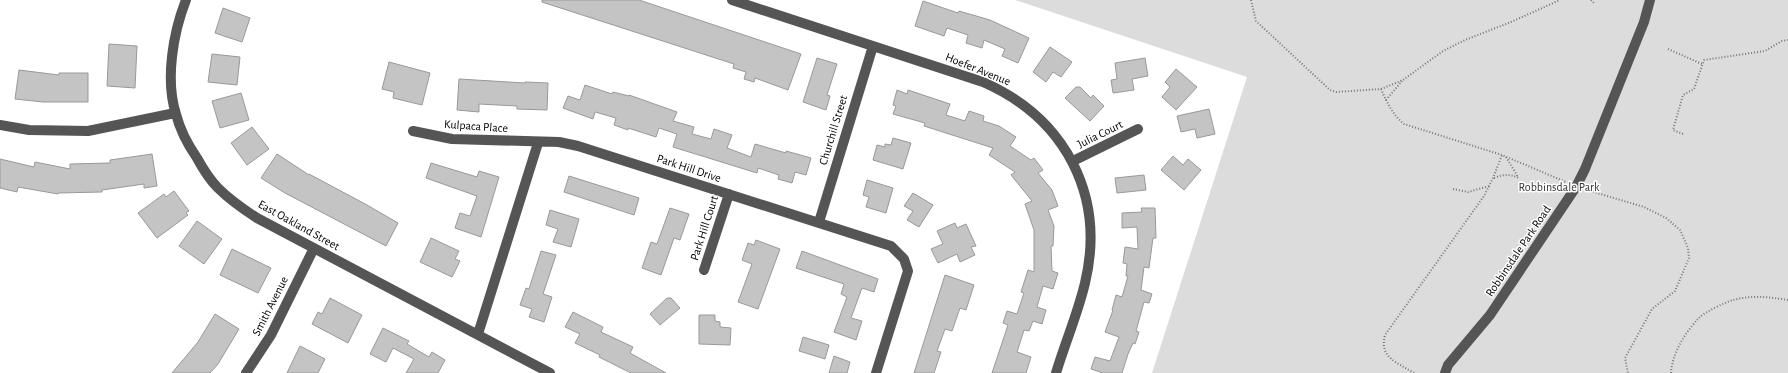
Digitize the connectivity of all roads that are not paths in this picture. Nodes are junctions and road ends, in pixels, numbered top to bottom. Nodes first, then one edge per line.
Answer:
1 (186, 0) edge
2 (732, 0) edge
3 (1650, 0) edge
4 (872, 46) junction
5 (175, 113) junction
6 (0, 125) edge
7 (1138, 129) dead end
8 (413, 131) dead end
9 (538, 143) junction
10 (1073, 161) junction
11 (729, 194) junction
12 (819, 222) junction
13 (314, 248) junction
14 (704, 270) dead end
15 (478, 334) junction
16 (246, 373) edge
17 (550, 373) edge
18 (876, 373) edge
19 (1056, 373) edge
20 (1446, 373) edge

1 - 5 street, East Oakland Street
2 - 4 street, Hoefer Avenue
3 - 20 street, Robbinsdale Park Road
4 - 10 street, Hoefer Avenue
4 - 12 street, Churchill Street
5 - 6 street
5 - 13 street, East Oakland Street
7 - 10 street, Julia Court
8 - 9 street, Kulpaca Place
9 - 11 street, Park Hill Drive
9 - 15 street
10 - 19 street, Hoefer Avenue
11 - 12 street, Park Hill Drive
11 - 14 street, Park Hill Court
12 - 18 street, Park Hill Drive
13 - 15 street, East Oakland Street
13 - 16 street, Smith Avenue
15 - 17 street, East Oakland Street

